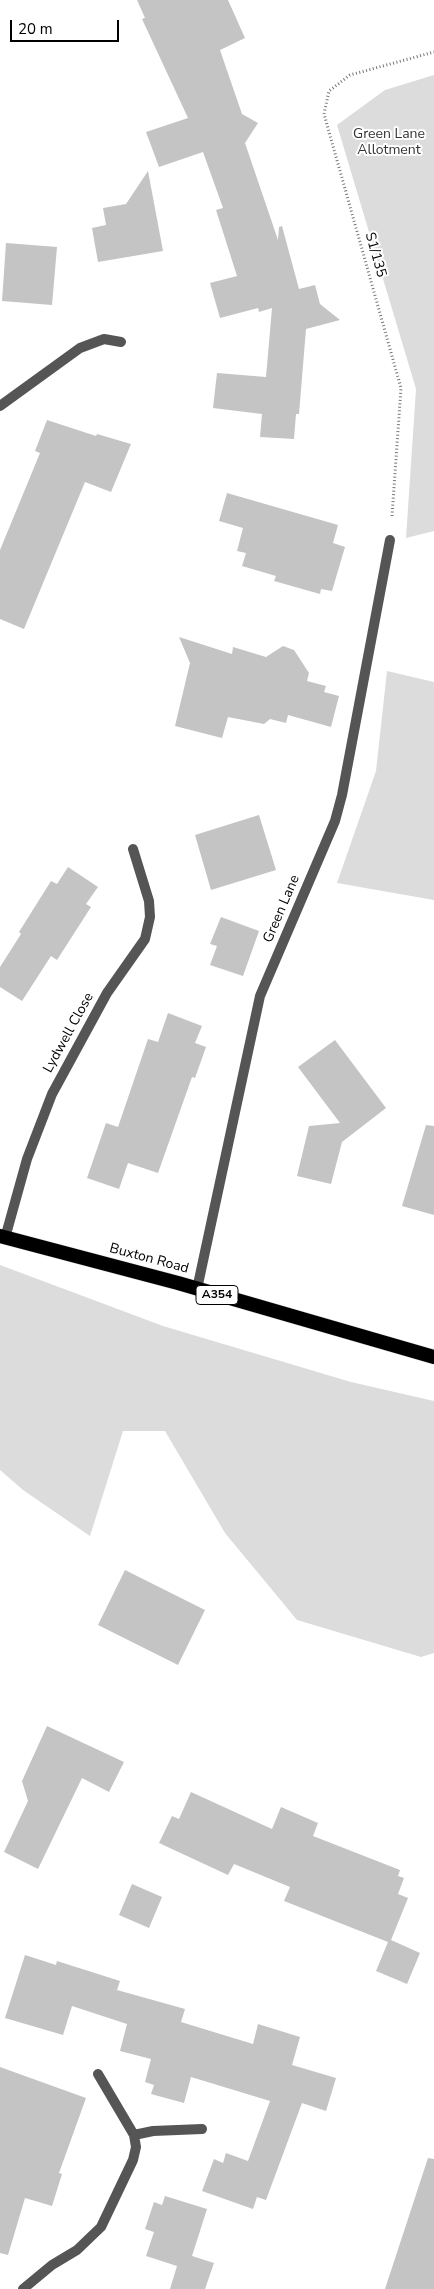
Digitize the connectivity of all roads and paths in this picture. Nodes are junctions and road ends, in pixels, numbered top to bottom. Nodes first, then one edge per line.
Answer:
1 (434, 52) edge
2 (121, 342) dead end
3 (0, 406) edge
4 (390, 540) joint
5 (132, 849) dead end
6 (3, 1237) edge
7 (197, 1289) junction
8 (434, 1357) edge
9 (98, 2074) dead end
10 (202, 2129) dead end
11 (134, 2135) junction
12 (23, 2289) edge

1 - 4 path, S1/135
2 - 3 street
4 - 7 street, Green Lane
5 - 6 street, Lydwell Close
6 - 7 highway, Buxton Road / A354
7 - 8 highway, Buxton Road / A354
9 - 11 street
10 - 11 street
11 - 12 street

